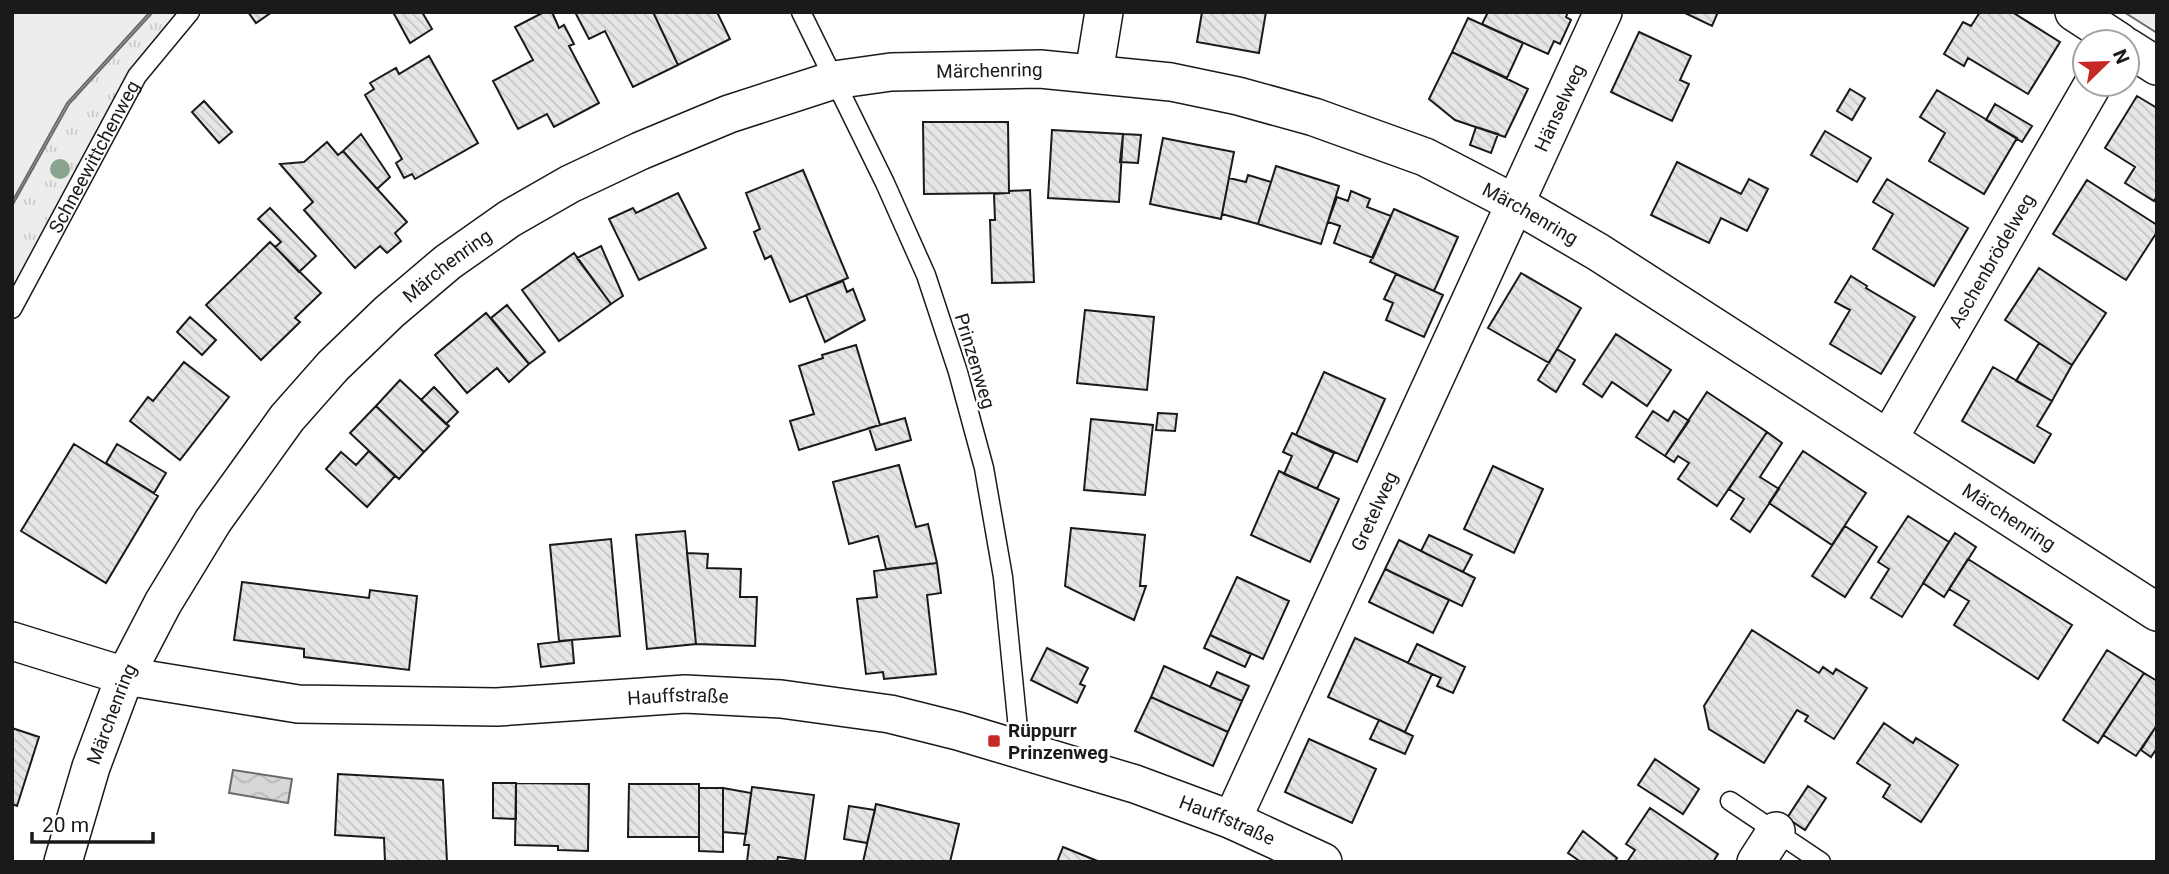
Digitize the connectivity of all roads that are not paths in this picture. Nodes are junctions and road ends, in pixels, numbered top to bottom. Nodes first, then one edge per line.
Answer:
1 (190, 12) edge
2 (801, 12) edge
3 (1104, 12) edge
4 (1603, 12) edge
5 (2074, 12) edge
6 (2098, 28) edge
7 (2141, 56) edge
8 (2157, 66) edge
9 (1094, 73) junction
10 (834, 80) junction
11 (2085, 98) edge
12 (1514, 203) junction
13 (12, 309) edge
14 (1889, 438) junction
15 (2157, 612) edge
16 (12, 641) edge
17 (125, 676) junction
18 (1020, 749) junction
19 (1730, 801) dead end
20 (1233, 820) junction
21 (1776, 831) junction
22 (63, 862) edge
23 (1323, 862) edge
24 (1756, 862) edge
25 (1821, 862) edge

1 - 13 lane, Schneewittchenweg
2 - 10 lane, Prinzenweg
3 - 9 street
4 - 12 street, Hänselweg
5 - 6 street
7 - 8 street
9 - 10 street, Märchenring
9 - 12 street, Märchenring
10 - 17 street, Märchenring
10 - 18 lane, Prinzenweg
11 - 14 street, Aschenbrödelweg
12 - 14 street, Märchenring
12 - 20 street, Gretelweg
14 - 15 street, Märchenring
16 - 17 street, Hauffstraße
17 - 18 street, Hauffstraße
17 - 22 street, Märchenring
18 - 20 street, Hauffstraße
19 - 21 lane
20 - 23 street, Hauffstraße
21 - 24 street
21 - 25 lane

